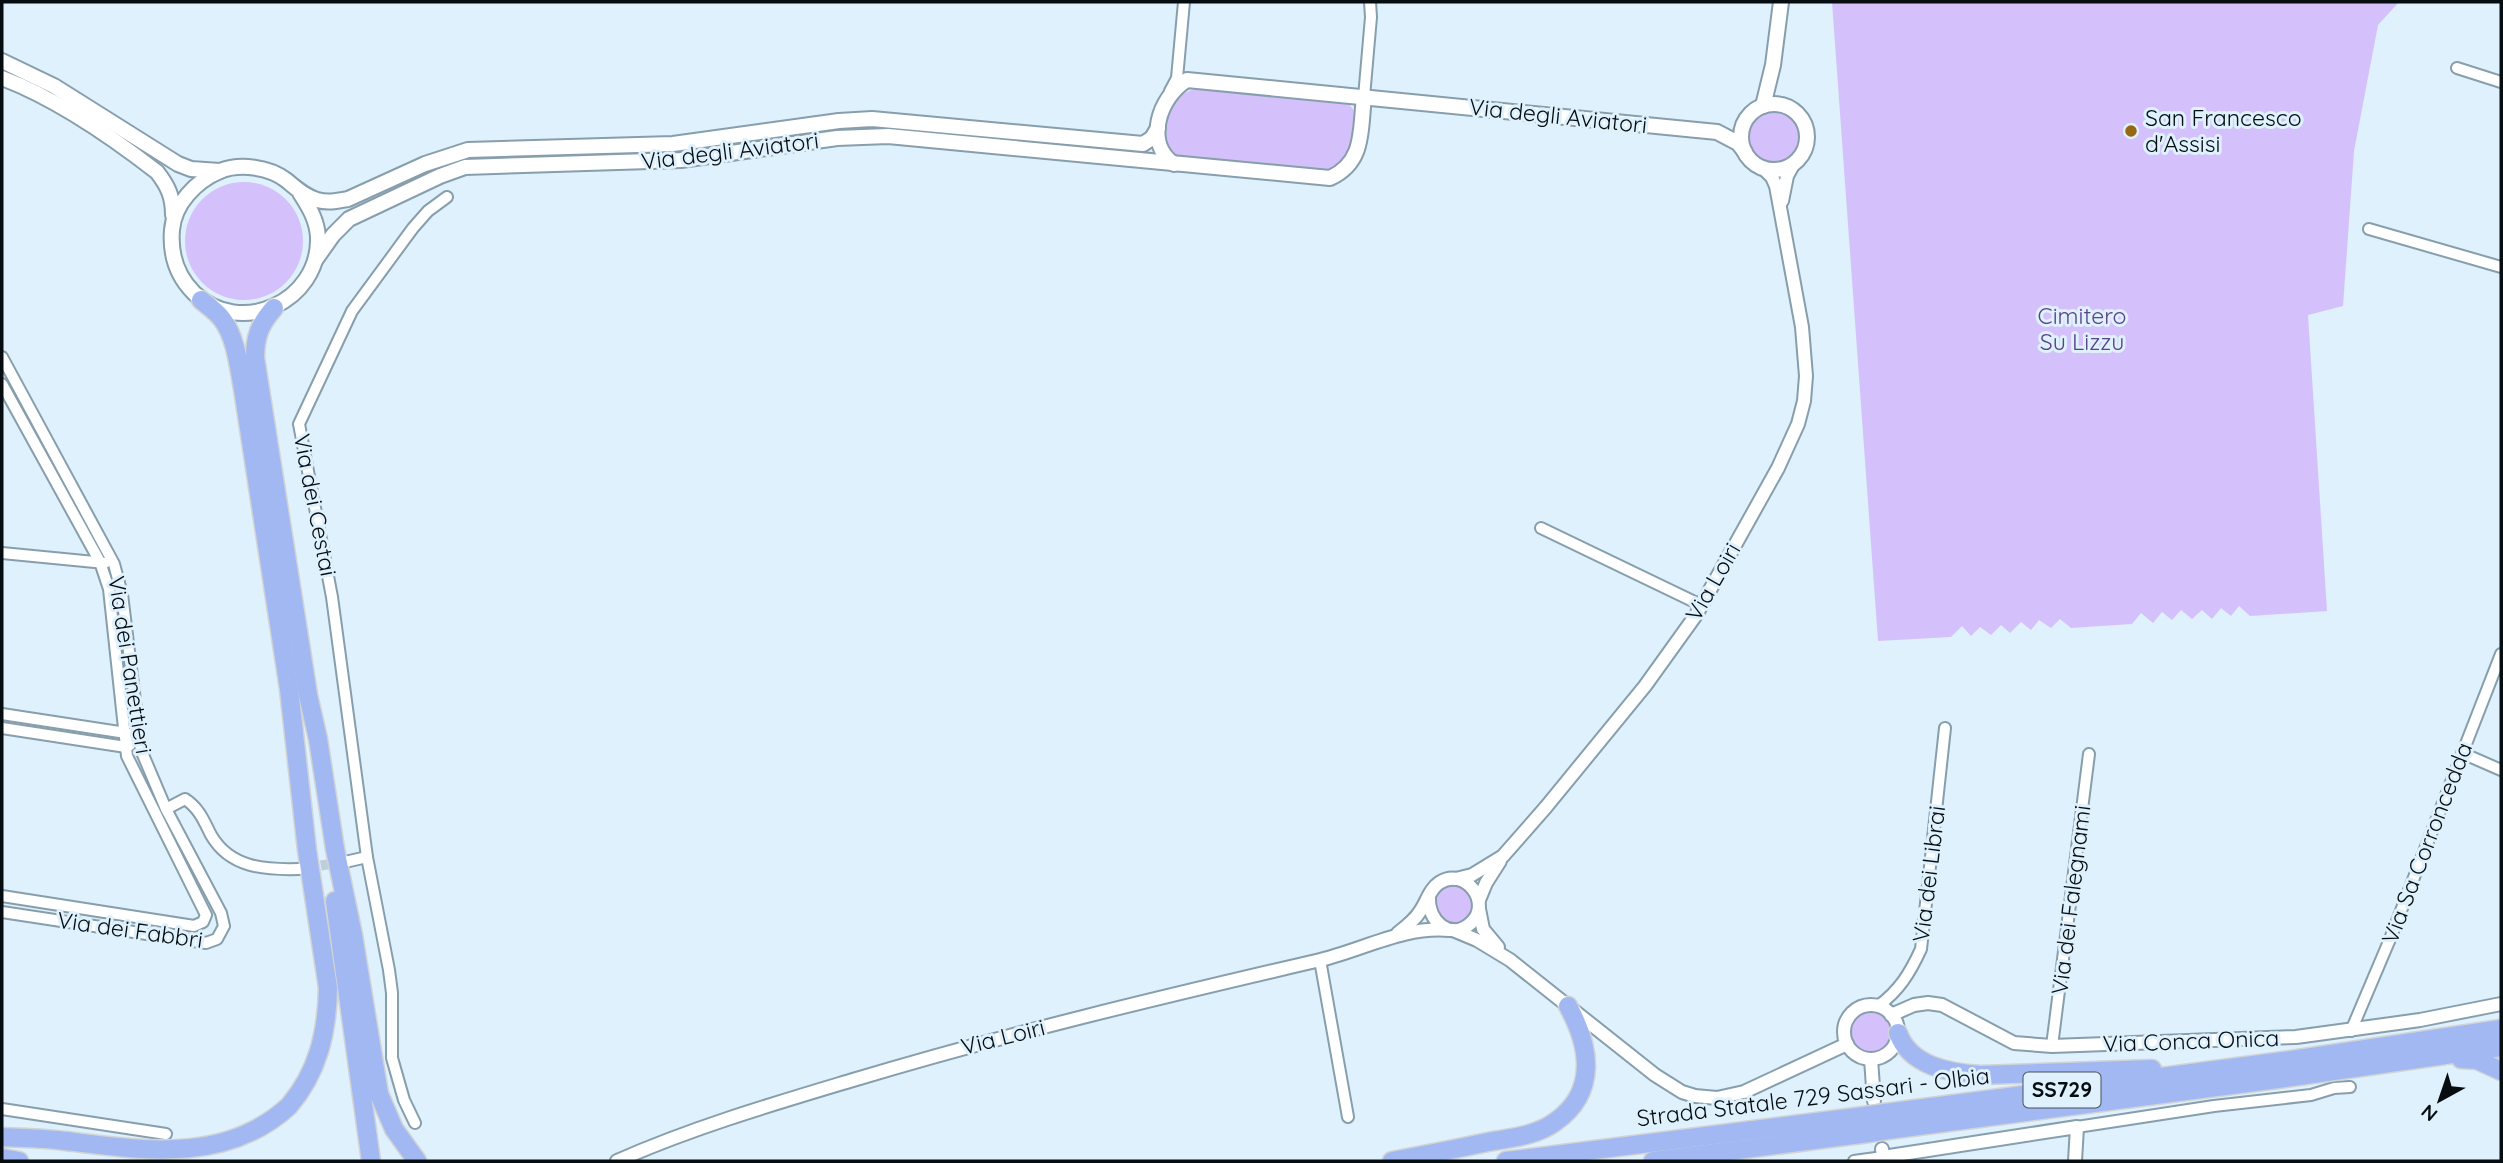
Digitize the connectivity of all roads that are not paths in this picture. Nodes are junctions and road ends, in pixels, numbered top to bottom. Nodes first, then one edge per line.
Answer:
1 (1184, 2) edge
2 (1370, 2) edge
3 (1781, 2) edge
4 (2, 61) edge
5 (1773, 65) junction
6 (2457, 68) dead end
7 (2, 78) edge
8 (2501, 82) edge
9 (1168, 96) junction
10 (1364, 97) junction
11 (1784, 105) junction
12 (1763, 106) junction
13 (1744, 124) junction
14 (1158, 128) junction
15 (1717, 132) junction
16 (1745, 152) junction
17 (1174, 164) junction
18 (1793, 165) junction
19 (1763, 168) junction
20 (221, 171) junction
21 (300, 193) junction
22 (447, 197) dead end
23 (1781, 208) junction
24 (173, 224) junction
25 (2369, 229) dead end
26 (316, 259) junction
27 (2501, 267) edge
28 (201, 300) junction
29 (274, 308) junction
30 (2, 357) edge
31 (2, 384) edge
32 (1541, 528) dead end
33 (2, 552) edge
34 (100, 562) junction
35 (114, 564) junction
36 (1701, 605) junction
37 (2501, 654) edge
38 (289, 689) junction
39 (308, 695) junction
40 (2, 715) edge
41 (2, 728) edge
42 (1945, 728) dead end
43 (126, 733) junction
44 (139, 740) junction
45 (126, 747) junction
46 (2462, 753) junction
47 (2089, 754) dead end
48 (2501, 770) edge
49 (166, 809) junction
50 (1503, 856) junction
51 (367, 857) junction
52 (345, 862) tunnel mouth
53 (299, 869) tunnel mouth
54 (1456, 879) junction
55 (2, 896) edge
56 (1429, 897) junction
57 (44, 903) junction
58 (1479, 904) junction
59 (2, 912) edge
60 (41, 918) junction
61 (205, 920) joint
62 (1451, 930) junction
63 (1395, 935) junction
64 (217, 939) joint
65 (1320, 960) junction
66 (1510, 960) junction
67 (2501, 1004) edge
68 (1568, 1006) junction
69 (1878, 1006) junction
70 (1891, 1015) junction
71 (2501, 1030) edge
72 (2351, 1031) junction
73 (1898, 1033) junction
74 (1847, 1044) junction
75 (2052, 1046) junction
76 (2501, 1047) edge
77 (355, 1054) junction
78 (2426, 1058) junction
79 (1871, 1059) junction
80 (2239, 1066) junction
81 (2501, 1071) edge
82 (2350, 1087) dead end
83 (2, 1109) edge
84 (1348, 1117) dead end
85 (1876, 1118) junction
86 (415, 1123) dead end
87 (2077, 1127) junction
88 (166, 1134) dead end
89 (2, 1139) edge
90 (1882, 1153) joint
91 (2, 1158) edge
92 (19, 1161) edge
93 (134, 1161) edge
94 (371, 1161) edge
95 (416, 1161) edge
96 (617, 1161) edge
97 (1392, 1161) edge
98 (1506, 1161) edge
99 (1653, 1161) edge
100 (1854, 1161) edge
101 (2075, 1161) edge

1 - 9 street
2 - 10 street
3 - 5 main road
4 - 20 main road
5 - 11 main road
5 - 12 main road
6 - 8 street
7 - 24 main road
9 - 10 main road, Via degli Aviatori
9 - 14 main road
10 - 15 main road, Via degli Aviatori
10 - 17 main road, Via degli Aviatori
11 - 12 main road
11 - 18 main road
12 - 13 main road
13 - 15 main road
13 - 16 main road
14 - 17 main road
14 - 21 main road, Via degli Aviatori
15 - 16 main road, Via degli Aviatori
16 - 19 main road
17 - 26 main road, Via degli Aviatori
18 - 19 main road
18 - 23 street, Via Loiri
19 - 23 street, Via Loiri
20 - 21 main road
20 - 24 main road
21 - 26 main road
22 - 51 street, Via dei Cestai
23 - 36 street, Via Loiri
24 - 28 main road
25 - 27 street
26 - 29 main road
28 - 29 main road
28 - 38 highway
29 - 39 highway
30 - 35 street, Via dei Panettieri
31 - 34 street, Via dei Panettieri
32 - 36 street
33 - 34 street
34 - 35 street
34 - 43 street, Via dei Panettieri
35 - 44 street, Via dei Panettieri
36 - 50 street, Via Loiri
37 - 46 street, Via Sa Corroncedda
38 - 77 highway
38 - 89 highway
39 - 77 highway
39 - 95 highway
40 - 43 street
41 - 45 street
42 - 69 street, Via dei Librai
43 - 44 street
43 - 45 street, Via dei Panettieri
44 - 45 street
44 - 49 street, Via dei Panettieri
45 - 61 street, Via dei Panettieri
46 - 48 street
46 - 72 street, Via Sa Corroncedda
47 - 75 street, Via dei Falegnami
49 - 53 street
49 - 64 street, Via dei Panettieri
50 - 54 street, Via Loiri
50 - 58 street
51 - 52 street
51 - 86 street, Via dei Cestai
54 - 56 street
54 - 58 street
55 - 57 street, Via dei Fabbri
56 - 62 street
56 - 63 street, Via Loiri
57 - 60 street, Via dei Fabbri
57 - 61 street, Via dei Fabbri
58 - 62 street
58 - 66 street
59 - 60 street, Via dei Fabbri
60 - 64 street, Via dei Fabbri
62 - 63 street, Via Loiri
62 - 66 street
63 - 65 street, Via Loiri
65 - 84 street
65 - 96 street, Via Loiri
66 - 68 street
67 - 72 street, Via Conca Onica
68 - 74 street
68 - 97 highway
69 - 70 street
69 - 74 street
70 - 73 street
70 - 75 street, Via Conca Onica
71 - 80 highway, Strada Statale 729 Sassari - Olbia / SS729
72 - 75 street, Via Conca Onica
73 - 79 street
73 - 80 highway
74 - 79 street
76 - 78 highway, Strada Statale 729 Sassari - Olbia / SS729
77 - 94 highway
78 - 81 highway
78 - 85 highway, Strada Statale 729 Sassari - Olbia / SS729
79 - 85 street
80 - 85 highway, Strada Statale 729 Sassari - Olbia / SS729
82 - 87 street
83 - 88 street
85 - 98 highway, Strada Statale 729 Sassari - Olbia / SS729
85 - 99 highway, Strada Statale 729 Sassari - Olbia / SS729
87 - 90 street
87 - 101 street
89 - 93 highway
90 - 100 street
91 - 92 highway

